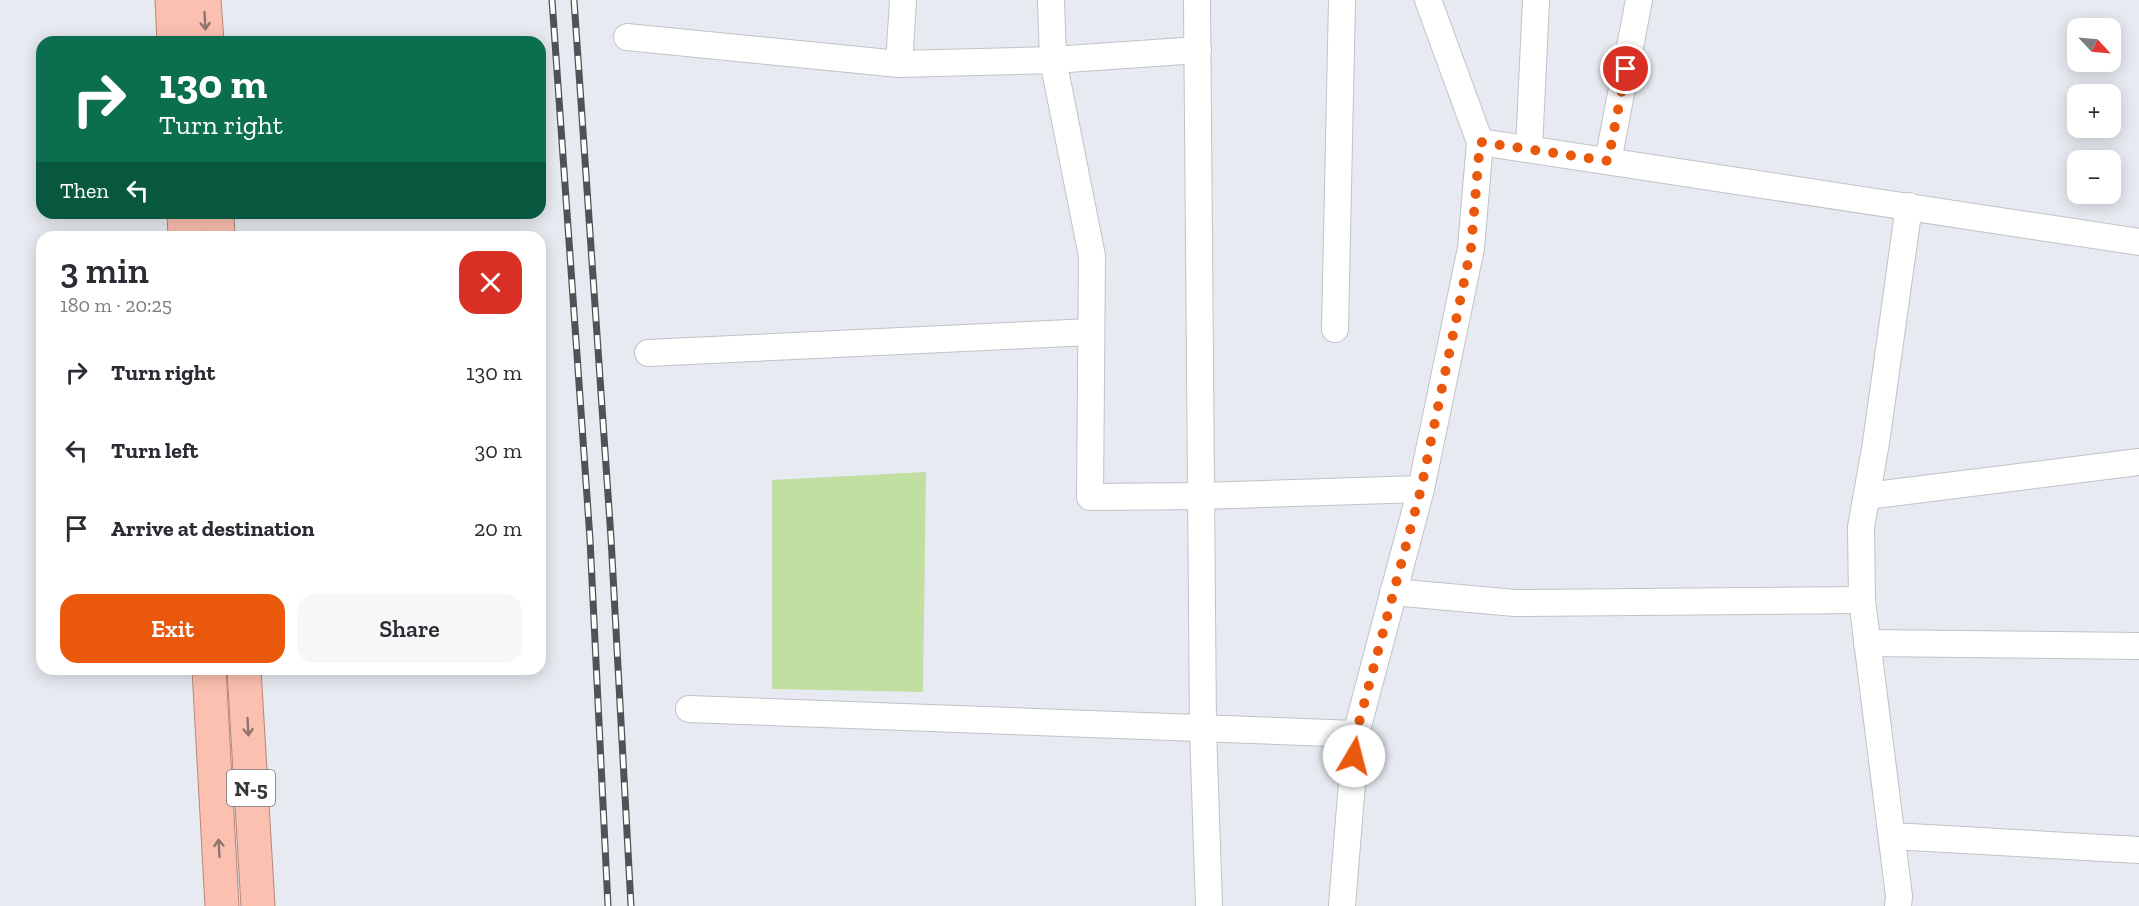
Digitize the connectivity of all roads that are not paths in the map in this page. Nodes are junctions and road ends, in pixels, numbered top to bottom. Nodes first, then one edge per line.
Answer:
1 (172, 0) edge
2 (204, 0) edge
3 (903, 0) edge
4 (1051, 0) edge
5 (1197, 0) edge
6 (1342, 0) edge
7 (1428, 0) edge
8 (1536, 0) edge
9 (1639, 0) edge
10 (174, 36) edge
11 (207, 36) edge
12 (627, 37) dead end
13 (1198, 50) junction
14 (1053, 60) junction
15 (899, 64) junction
16 (1480, 142) junction
17 (1529, 149) junction
18 (1608, 161) junction
19 (1909, 206) junction
20 (2139, 242) edge
21 (1335, 329) dead end
22 (1091, 332) junction
23 (648, 353) dead end
24 (2139, 462) edge
25 (1421, 489) junction
26 (1201, 496) junction
27 (1867, 496) junction
28 (1394, 592) junction
29 (1862, 600) junction
30 (1867, 643) junction
31 (2139, 646) edge
32 (209, 675) edge
33 (244, 675) edge
34 (689, 709) dead end
35 (1203, 729) junction
36 (1356, 734) junction
37 (1892, 836) junction
38 (2139, 850) edge
39 (222, 906) edge
40 (258, 906) edge
41 (1209, 906) edge
42 (1342, 906) edge
43 (1898, 906) edge

1 - 10 highway
2 -> 11 highway
3 - 15 street
4 - 14 street
5 - 13 street
6 - 21 street
7 - 16 street
8 - 17 street
9 - 18 street
12 - 15 street
13 - 14 street
13 - 26 street
14 - 15 street
14 - 22 street
16 - 17 street
16 - 25 street
17 - 18 street
18 - 19 street
19 - 20 street
19 - 27 street
22 - 23 street
22 - 26 street
24 - 27 street
25 - 26 street
25 - 28 street
26 - 35 street
27 - 29 street
28 - 29 street
28 - 36 street
29 - 30 street
30 - 31 street
30 - 37 street
39 -> 32 highway, N-5
33 -> 40 highway, N-5
34 - 35 street
35 - 36 street
35 - 41 street
36 - 42 street
37 - 38 street
37 - 43 street

